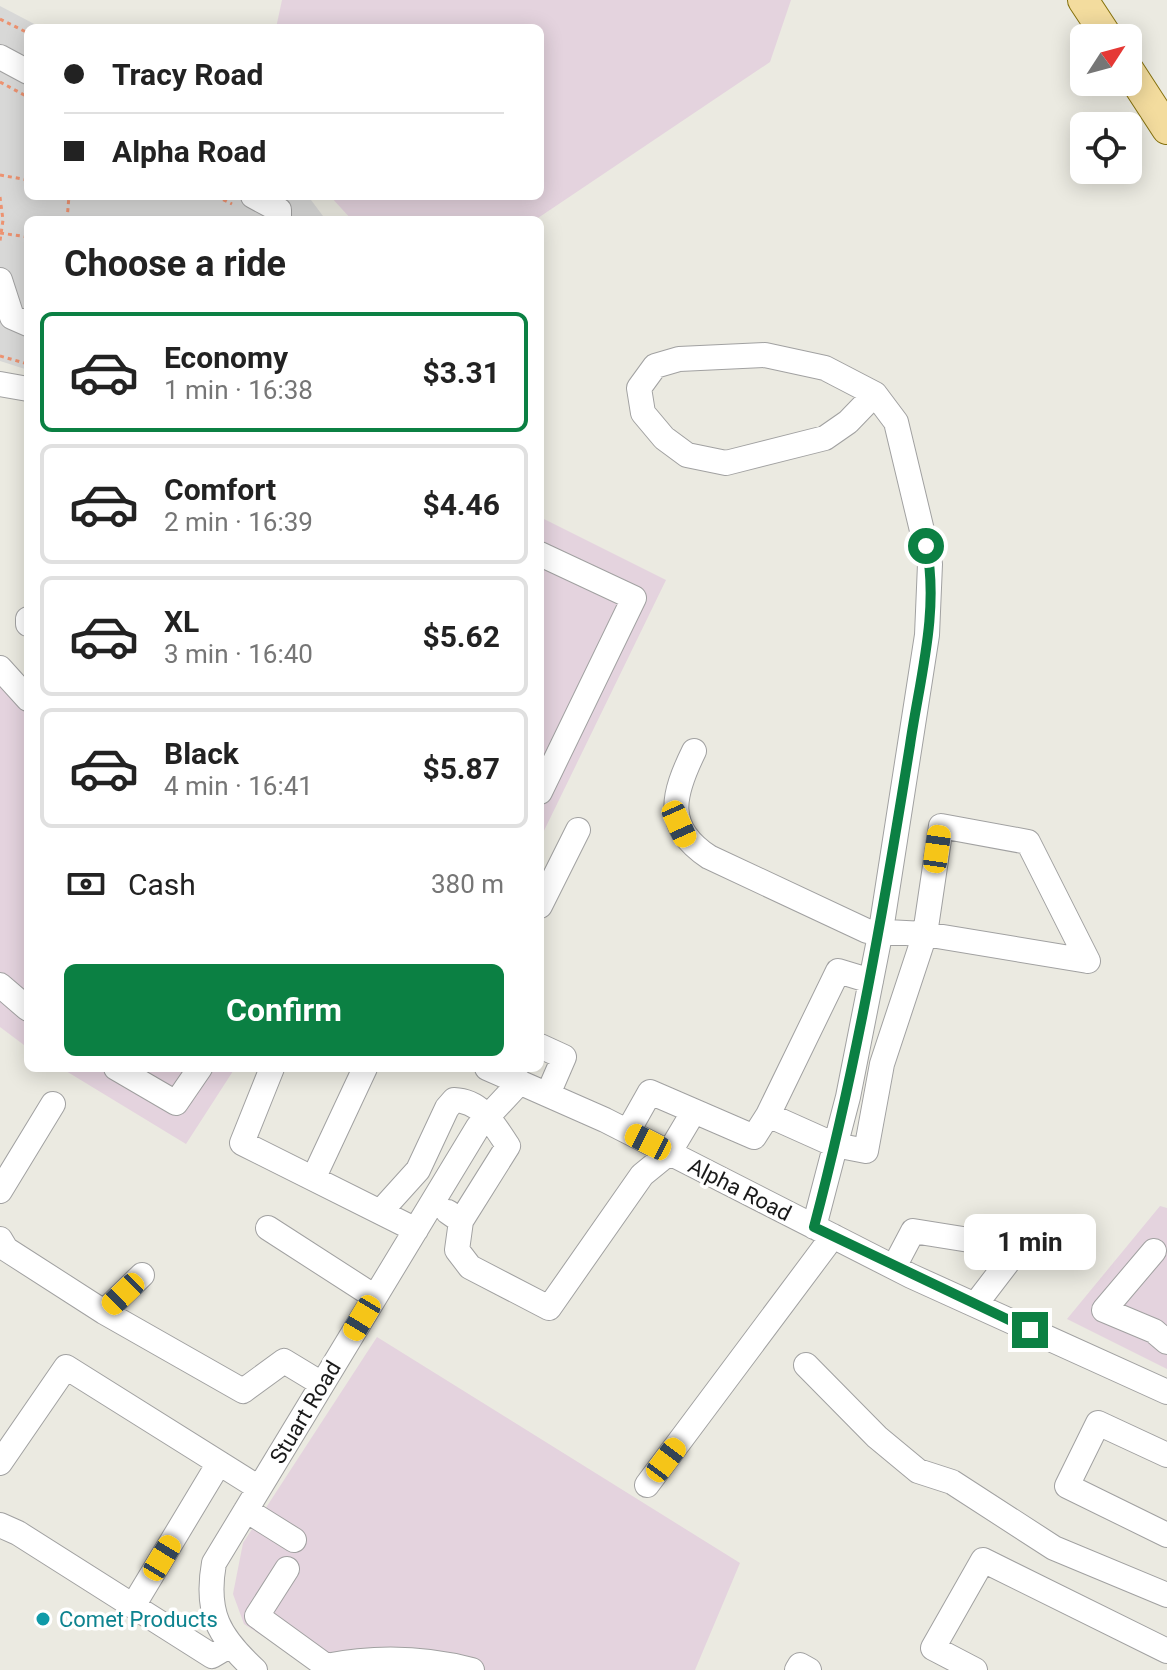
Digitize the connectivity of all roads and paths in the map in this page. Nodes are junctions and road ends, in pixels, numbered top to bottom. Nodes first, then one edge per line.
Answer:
1 (1083, 0) edge
2 (0, 19) edge
3 (1099, 24) edge
4 (24, 31) edge
5 (0, 57) edge
6 (24, 70) edge
7 (0, 82) edge
8 (1142, 91) edge
9 (24, 95) edge
10 (1167, 129) edge
11 (0, 175) edge
12 (24, 179) edge
13 (0, 197) edge
14 (242, 200) edge
15 (279, 216) edge
16 (1, 233) edge
17 (24, 236) edge
18 (0, 241) edge
19 (0, 280) edge
20 (24, 322) edge
21 (0, 356) edge
22 (24, 363) edge
23 (0, 384) edge
24 (24, 388) edge
25 (875, 394) junction
26 (544, 556) edge
27 (0, 668) edge
28 (24, 688) edge
29 (694, 751) dead end
30 (544, 784) edge
31 (578, 830) dead end
32 (544, 898) edge
33 (881, 930) junction
34 (925, 934) junction
35 (871, 981) junction
36 (0, 985) edge
37 (24, 1006) edge
38 (544, 1048) edge
39 (856, 1059) junction
40 (882, 1064) junction
41 (123, 1072) edge
42 (197, 1072) edge
43 (270, 1072) edge
44 (363, 1072) edge
45 (496, 1072) edge
46 (520, 1082) junction
47 (548, 1094) junction
48 (53, 1104) dead end
49 (694, 1111) junction
50 (487, 1115) junction
51 (768, 1115) junction
52 (628, 1131) junction
53 (835, 1145) junction
54 (669, 1153) junction
55 (314, 1177) junction
56 (0, 1191) edge
57 (432, 1202) junction
58 (381, 1211) junction
59 (461, 1221) junction
60 (268, 1228) dead end
61 (416, 1230) junction
62 (824, 1232) junction
63 (0, 1239) edge
64 (988, 1243) dead end
65 (1154, 1251) dead end
66 (1014, 1254) dead end
67 (894, 1267) junction
68 (142, 1275) dead end
69 (375, 1297) junction
70 (975, 1305) junction
71 (104, 1312) junction
72 (1163, 1329) edge
73 (806, 1365) dead end
74 (322, 1384) junction
75 (1167, 1392) edge
76 (1167, 1455) edge
77 (0, 1463) edge
78 (219, 1463) junction
79 (647, 1485) dead end
80 (259, 1488) junction
81 (246, 1510) junction
82 (0, 1525) edge
83 (1167, 1535) edge
84 (294, 1540) dead end
85 (287, 1569) dead end
86 (1167, 1595) edge
87 (133, 1606) junction
88 (1167, 1651) edge
89 (215, 1657) edge
90 (362, 1665) edge
91 (325, 1668) edge
92 (255, 1670) edge
93 (472, 1670) edge
94 (797, 1670) edge
95 (809, 1670) edge
96 (975, 1670) edge

1 - 3 main road
2 - 4 path
5 - 6 street
7 - 9 path
8 - 10 main road
11 - 12 path
13 - 16 path
14 - 15 street
16 - 17 path
16 - 18 path
19 - 20 street
21 - 22 path
23 - 24 street
25 - 25 street
25 - 33 street
26 - 30 street
27 - 28 street
29 - 33 street
31 - 32 street
33 - 34 street
33 - 35 street
34 - 34 street
34 - 40 street
35 - 39 street
35 - 51 street
36 - 37 street
38 - 47 street
39 - 40 street
39 - 53 street
40 - 53 street
41 - 42 street
43 - 55 street
44 - 55 street
45 - 46 street, Alpha Road
46 - 47 street, Alpha Road
46 - 50 street, Stuart Road
47 - 52 street, Alpha Road
48 - 56 street
49 - 51 street
49 - 52 street
49 - 54 street
50 - 57 street, Stuart Road
50 - 58 street
50 - 59 street
51 - 53 street
52 - 54 street, Alpha Road
53 - 62 street
54 - 59 street
54 - 62 street, Alpha Road
55 - 58 street
57 - 59 street
57 - 61 street, Stuart Road
58 - 61 street
60 - 69 street
61 - 69 street, Stuart Road
62 - 67 street, Alpha Road
62 - 79 street
63 - 71 street
64 - 67 street
65 - 72 street
66 - 70 street
67 - 70 street, Alpha Road
68 - 71 street
69 - 74 street, Stuart Road
70 - 75 street, Alpha Road
71 - 74 street
73 - 86 street
74 - 80 street, Stuart Road
76 - 83 street
77 - 78 street
78 - 80 street
78 - 87 street
80 - 81 street, Stuart Road
81 - 84 street
81 - 89 street, Stuart Road
82 - 87 street
85 - 91 street
87 - 89 street
88 - 96 street
89 - 92 street, Stuart Road
90 - 91 street
90 - 93 street
94 - 95 street

